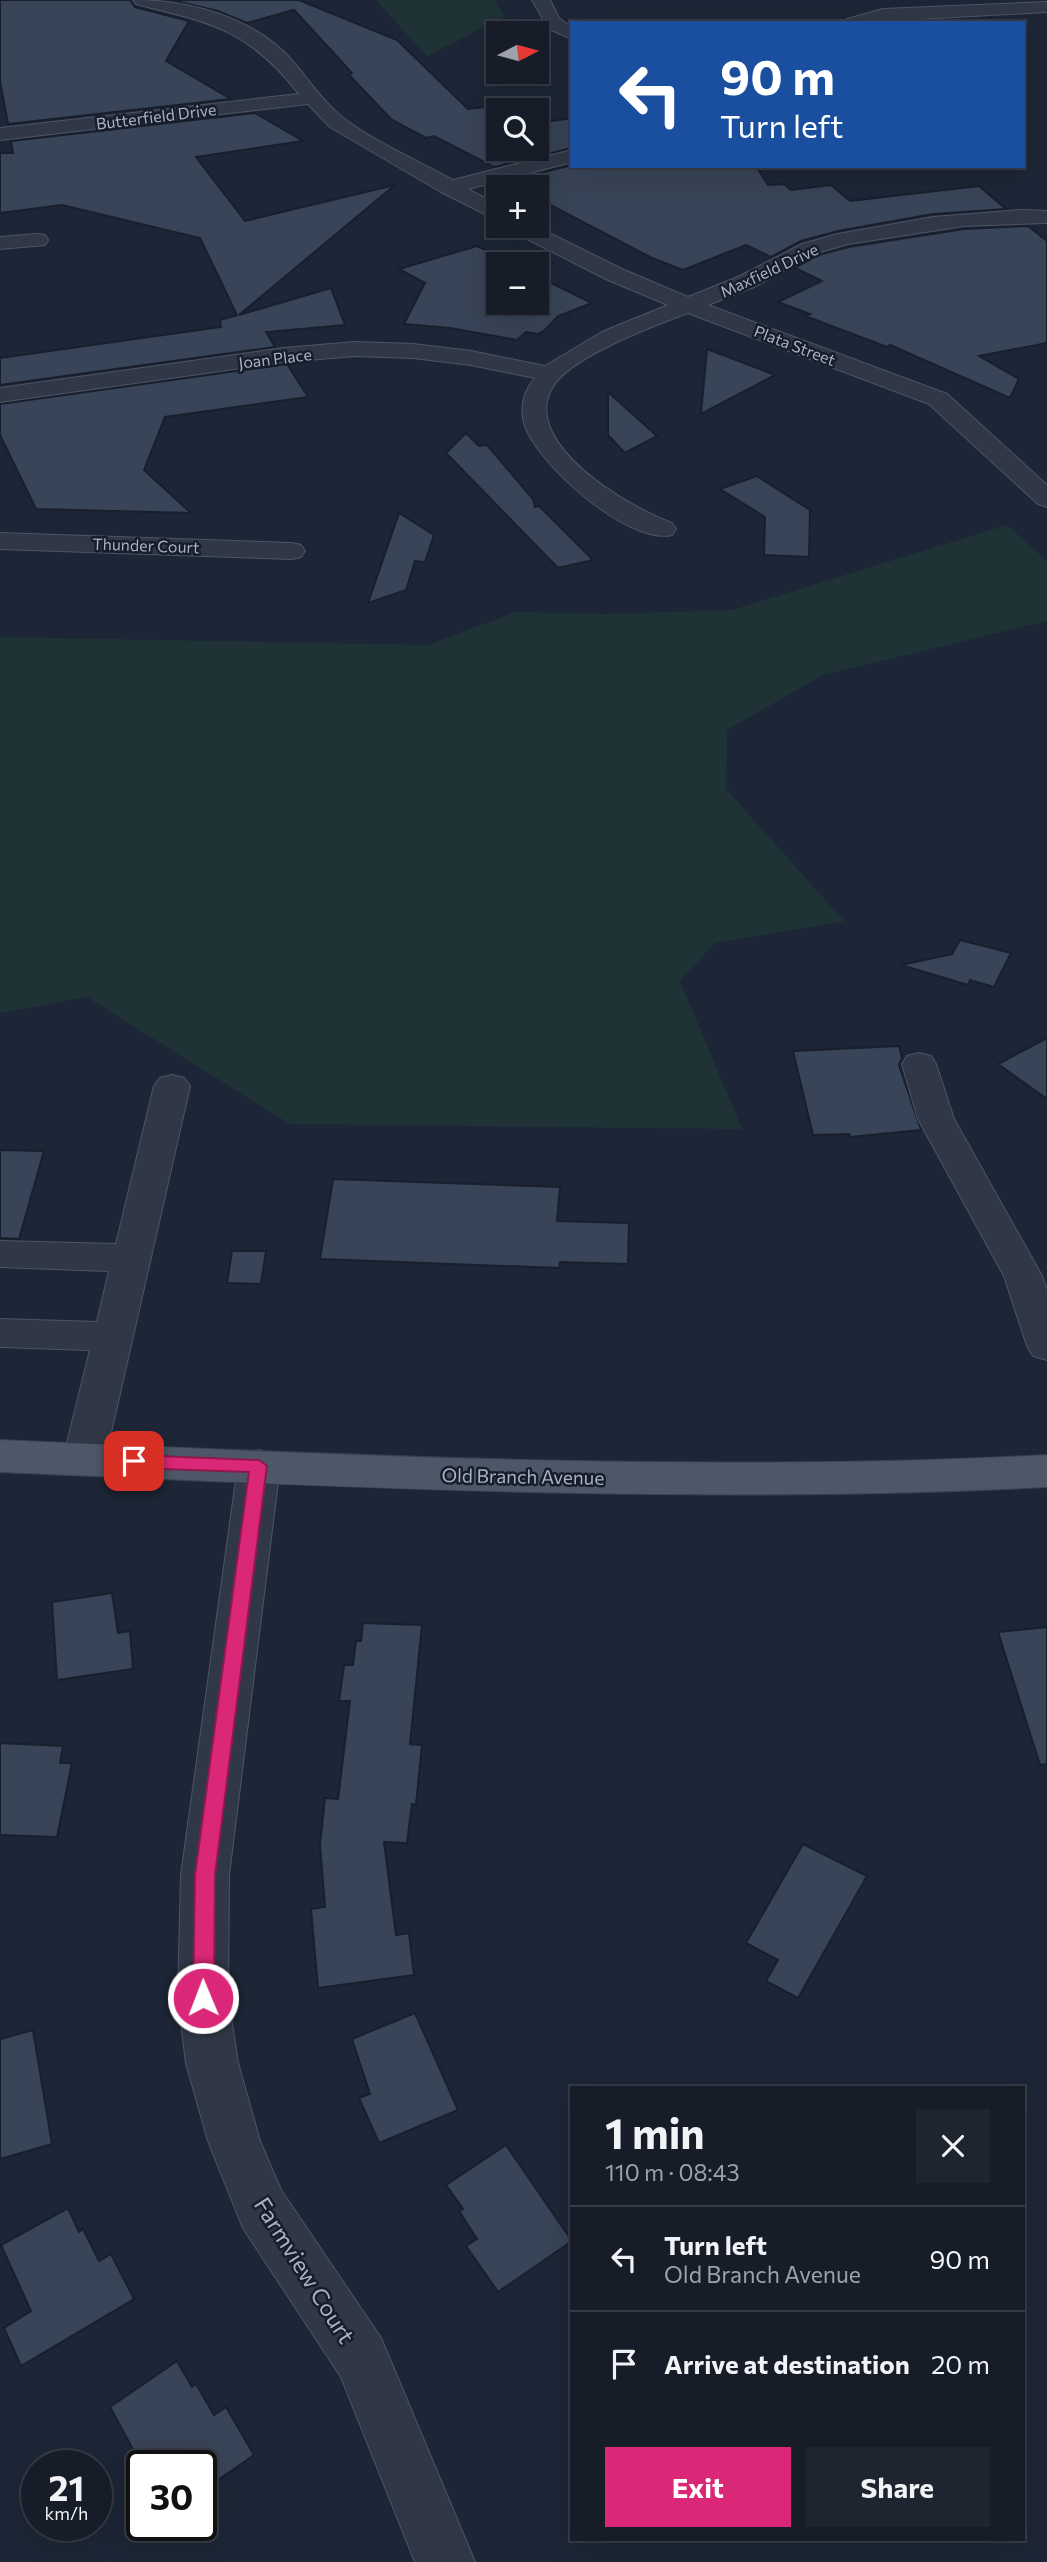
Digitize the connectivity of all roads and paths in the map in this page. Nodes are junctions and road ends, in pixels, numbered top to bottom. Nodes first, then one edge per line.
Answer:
1 (142, 0) edge
2 (541, 0) edge
3 (1047, 7) edge
4 (860, 21) edge
5 (570, 40) edge
6 (312, 98) junction
7 (0, 134) edge
8 (570, 157) edge
9 (448, 188) junction
10 (486, 208) edge
11 (1047, 217) edge
12 (543, 238) edge
13 (37, 240) dead end
14 (0, 243) edge
15 (688, 305) junction
16 (550, 374) junction
17 (0, 395) edge
18 (1047, 499) edge
19 (663, 529) dead end
20 (0, 541) edge
21 (292, 551) dead end
22 (919, 1064) dead end
23 (172, 1086) dead end
24 (0, 1254) edge
25 (131, 1258) junction
26 (0, 1333) edge
27 (113, 1337) junction
28 (1047, 1346) edge
29 (0, 1456) edge
30 (83, 1459) junction
31 (259, 1466) junction
32 (1047, 1471) edge
33 (444, 2562) edge

1 - 6 street
2 - 5 street
3 - 4 street
6 - 7 street, Butterfield Drive
6 - 9 street
8 - 9 street
9 - 10 street
11 - 15 street, Maxfield Drive
12 - 15 street, Plata Street
13 - 14 street
15 - 16 street, Maxfield Drive
15 - 18 street, Plata Street
16 - 17 street, Joan Place
16 - 19 street
20 - 21 street, Thunder Court
22 - 28 street
23 - 25 street
24 - 25 street
25 - 27 street
26 - 27 street
27 - 30 street
29 - 30 main road, Old Branch Avenue
30 - 31 main road, Old Branch Avenue
31 - 32 main road, Old Branch Avenue
31 - 33 street, Farmview Court

